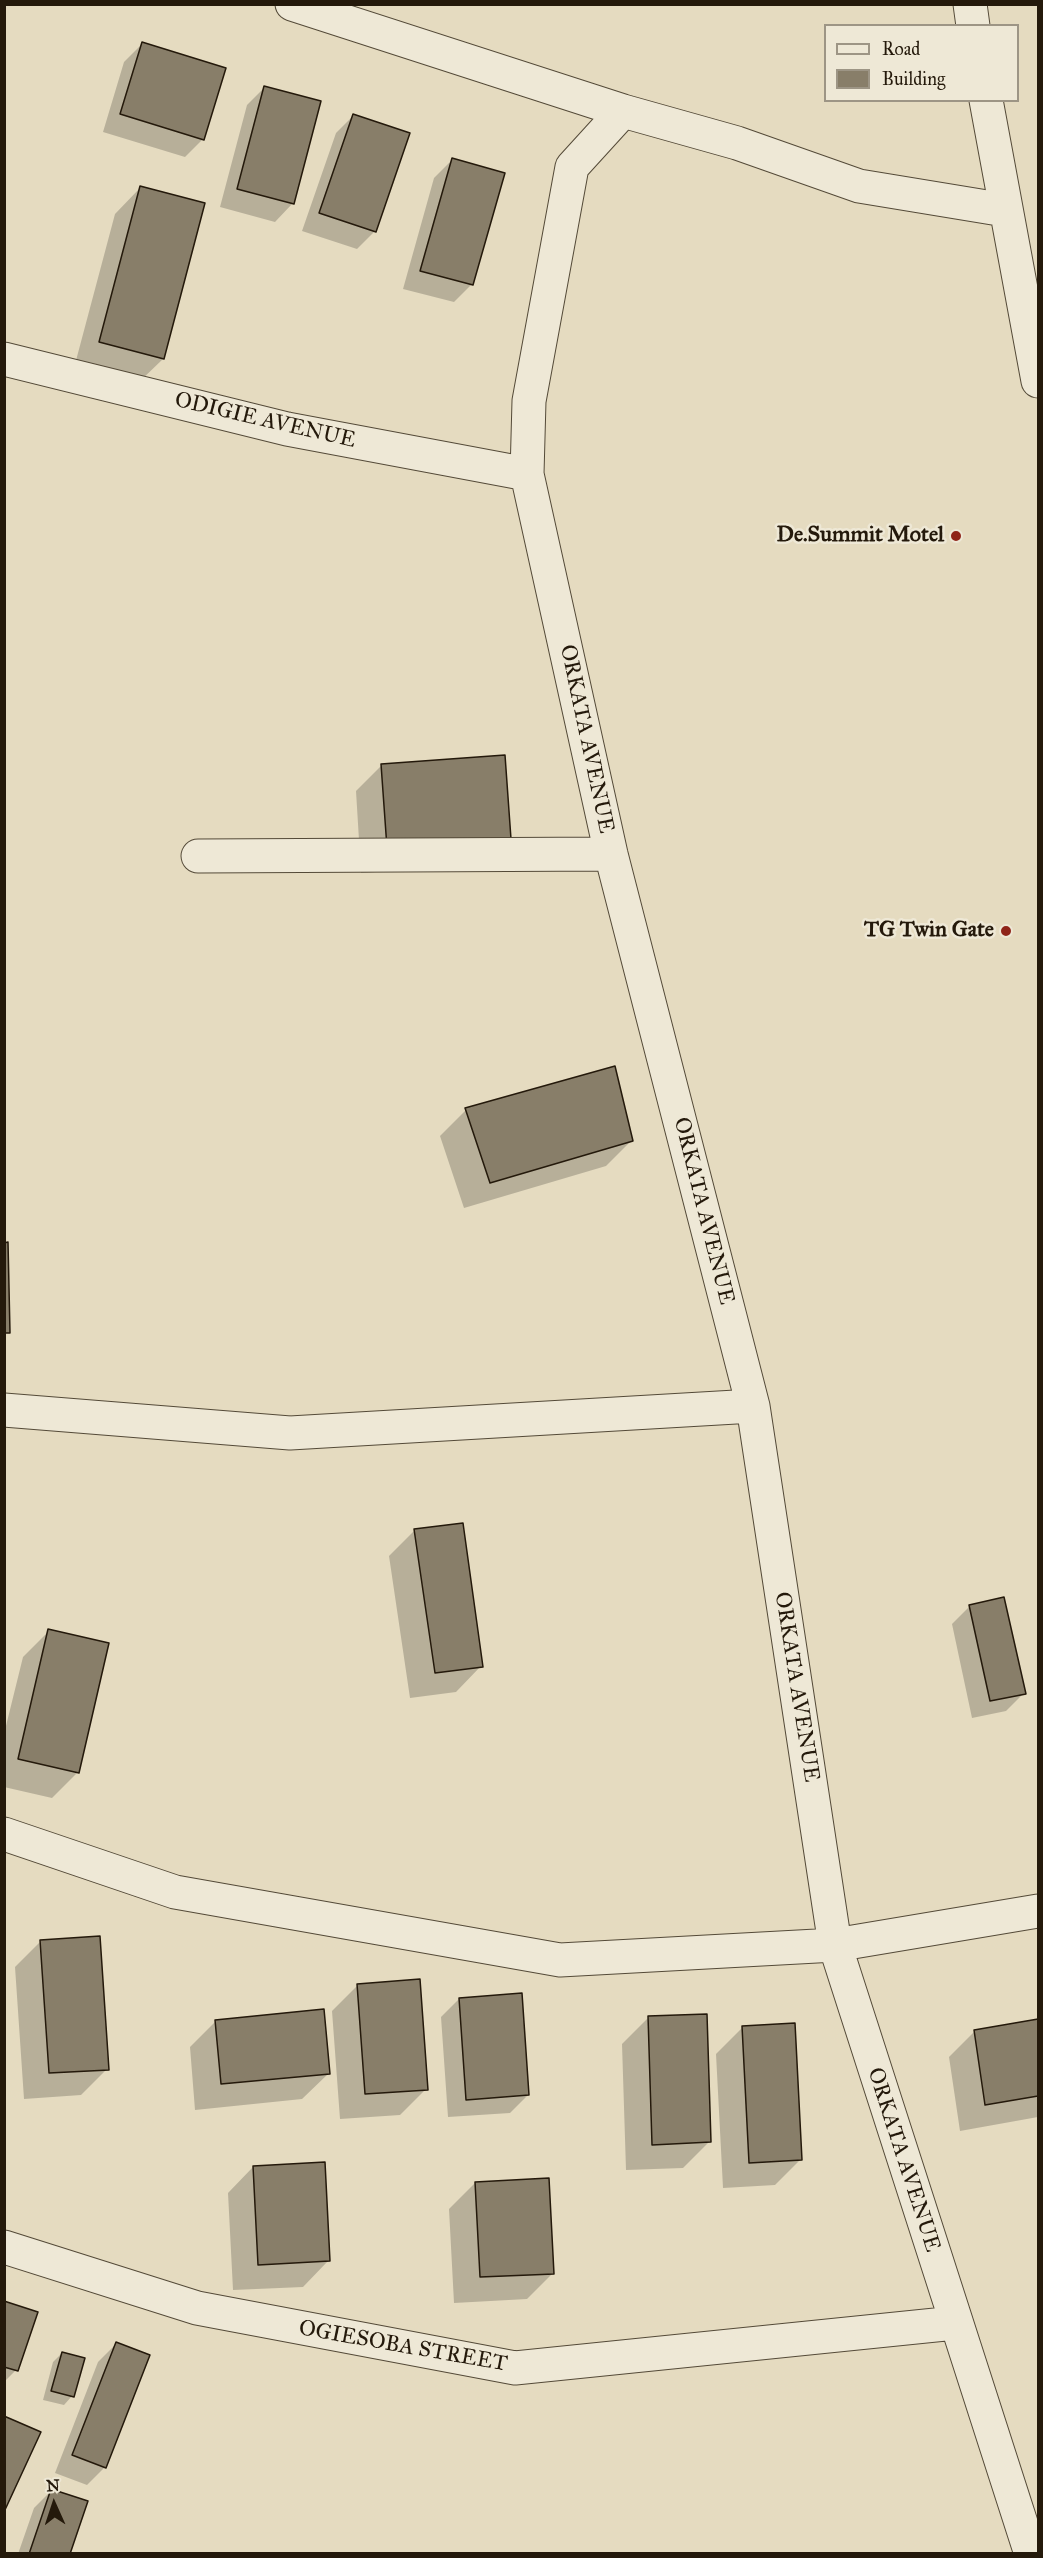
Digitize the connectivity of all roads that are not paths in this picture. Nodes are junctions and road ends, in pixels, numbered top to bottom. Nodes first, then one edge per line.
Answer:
1 (292, 4) edge
2 (970, 4) edge
3 (973, 24) edge
4 (986, 102) edge
5 (623, 111) junction
6 (1005, 210) junction
7 (4, 359) edge
8 (1038, 381) edge
9 (527, 474) junction
10 (611, 854) junction
11 (198, 856) dead end
12 (753, 1406) junction
13 (4, 1410) edge
14 (4, 1834) edge
15 (1038, 1911) edge
16 (835, 1945) junction
17 (4, 2247) edge
18 (955, 2323) junction
19 (1031, 2553) edge

1 - 5 street
2 - 3 street
4 - 6 street
5 - 6 street
5 - 9 street, ORKATA AVENUE
6 - 8 street
7 - 9 street, ODIGIE AVENUE
9 - 10 street, ORKATA AVENUE
10 - 11 street
10 - 12 street, ORKATA AVENUE
12 - 13 street
12 - 16 street, ORKATA AVENUE
14 - 16 street
15 - 16 street
16 - 18 street, ORKATA AVENUE
17 - 18 street, OGIESOBA STREET
18 - 19 street, ORKATA AVENUE

